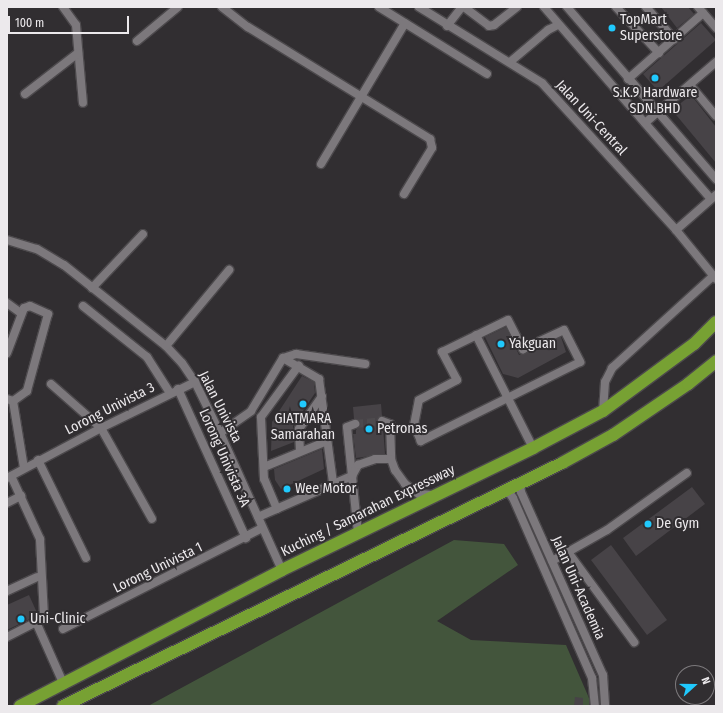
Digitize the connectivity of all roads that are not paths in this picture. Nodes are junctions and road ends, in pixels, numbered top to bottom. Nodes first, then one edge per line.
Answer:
1 (63, 7) edge
2 (178, 7) edge
3 (222, 7) edge
4 (379, 7) edge
5 (419, 7) edge
6 (463, 7) edge
7 (517, 7) edge
8 (544, 7) edge
9 (616, 7) edge
10 (646, 7) edge
11 (571, 8) edge
12 (701, 10) edge
13 (405, 23) junction
14 (558, 25) junction
15 (447, 26) junction
16 (716, 28) edge
17 (674, 39) junction
18 (137, 41) dead end
19 (78, 53) junction
20 (658, 53) junction
21 (510, 62) junction
22 (716, 62) edge
23 (487, 74) dead end
24 (628, 79) junction
25 (690, 85) junction
26 (25, 94) dead end
27 (363, 96) junction
28 (83, 103) dead end
29 (658, 112) junction
30 (715, 114) edge
31 (645, 123) junction
32 (321, 164) dead end
33 (716, 179) edge
34 (404, 194) dead end
35 (714, 197) edge
36 (676, 230) junction
37 (143, 234) dead end
38 (7, 240) edge
39 (229, 270) dead end
40 (715, 277) edge
41 (92, 288) junction
42 (7, 302) edge
43 (83, 306) dead end
44 (20, 313) junction
45 (716, 322) edge
46 (476, 335) junction
47 (166, 346) junction
48 (7, 352) edge
49 (284, 358) junction
50 (716, 361) edge
51 (365, 364) dead end
52 (299, 365) junction
53 (195, 382) junction
54 (51, 384) dead end
55 (178, 389) junction
56 (170, 393) junction
57 (322, 396) junction
58 (507, 398) junction
59 (10, 400) edge
60 (603, 411) junction
61 (382, 420) dead end
62 (355, 424) dead end
63 (101, 428) junction
64 (220, 433) junction
65 (327, 441) junction
66 (533, 448) junction
67 (300, 452) junction
68 (391, 459) junction
69 (38, 460) junction
70 (264, 466) junction
71 (24, 468) junction
72 (687, 473) dead end
73 (352, 476) junction
74 (9, 477) edge
75 (333, 482) junction
76 (520, 483) junction
77 (507, 490) junction
78 (433, 495) junction
79 (21, 496) junction
80 (7, 504) edge
81 (277, 508) junction
82 (258, 517) junction
83 (152, 519) dead end
84 (262, 528) junction
85 (358, 533) junction
86 (246, 538) junction
87 (568, 552) junction
88 (86, 558) dead end
89 (552, 561) junction
90 (282, 570) junction
91 (37, 577) dead end
92 (7, 591) edge
93 (36, 622) junction
94 (63, 629) dead end
95 (7, 638) edge
96 (634, 642) dead end
97 (64, 685) junction
98 (20, 706) edge
99 (63, 706) edge
100 (595, 706) edge
101 (605, 706) edge

1 - 19 street
2 - 18 street
3 - 27 street
4 - 13 street
5 - 15 street, Jalan Uni-Central
6 - 7 street
6 - 15 street
8 - 14 street
9 - 20 street
10 - 17 street
11 - 24 street
12 - 16 street
12 - 17 street
13 - 23 street
13 - 27 street
14 - 21 street
14 - 31 street
15 - 21 street, Jalan Uni-Central
17 - 20 street
19 - 26 street
19 - 28 street
20 - 24 street
21 - 36 street, Jalan Uni-Central
22 - 25 street
24 - 29 street
25 - 29 street
25 - 30 street
27 - 32 street
27 - 34 street
29 - 31 street
29 - 33 street
31 - 35 street
35 - 36 street
36 - 40 street, Jalan Uni-Central
37 - 41 street
38 - 41 street, Jalan Univista
39 - 47 street
40 - 60 street
41 - 47 street, Jalan Univista
42 - 44 street
43 - 56 street
44 - 48 street
44 - 59 street
45 - 60 highway, Kuching / Samarahan Expressway
46 - 58 street
46 - 58 street
46 - 58 street
47 - 53 street, Jalan Univista
49 - 51 street
49 - 52 street
49 - 64 street
50 - 76 highway
52 - 57 street
52 - 70 street
53 - 55 street, Lorong Univista 3
53 - 64 street, Jalan Univista
54 - 63 street
55 - 56 street, Lorong Univista 3
55 - 86 street, Lorong Univista 3A
56 - 63 street, Lorong Univista 3
57 - 65 street
57 - 67 street
58 - 66 street
59 - 71 street
60 - 66 highway, Kuching / Samarahan Expressway
61 - 68 street
62 - 73 street
63 - 69 street, Lorong Univista 3
63 - 83 street
64 - 82 street, Jalan Univista
65 - 67 street
65 - 75 street
66 - 78 highway, Kuching / Samarahan Expressway
67 - 70 street
68 - 73 street
68 - 78 street
69 - 71 street, Lorong Univista 3
69 - 88 street
70 - 81 street
71 - 74 street, Lorong Univista 3
72 - 87 street
73 - 75 street
73 - 85 street
74 - 79 street
75 - 81 street
76 - 77 highway
76 - 89 street, Jalan Uni-Academia
77 - 99 highway
77 - 100 street, Jalan Uni-Academia
78 - 85 highway, Kuching / Samarahan Expressway
79 - 80 street
79 - 93 street
81 - 82 street
82 - 84 street, Jalan Univista
84 - 86 street, Lorong Univista 1
84 - 90 street, Jalan Univista
85 - 90 highway, Kuching / Samarahan Expressway
86 - 94 street, Lorong Univista 1
87 - 89 street
87 - 96 street
89 - 101 street, Jalan Uni-Academia
90 - 97 highway, Kuching / Samarahan Expressway
91 - 92 street
93 - 95 street
93 - 97 street
97 - 98 highway, Kuching / Samarahan Expressway

